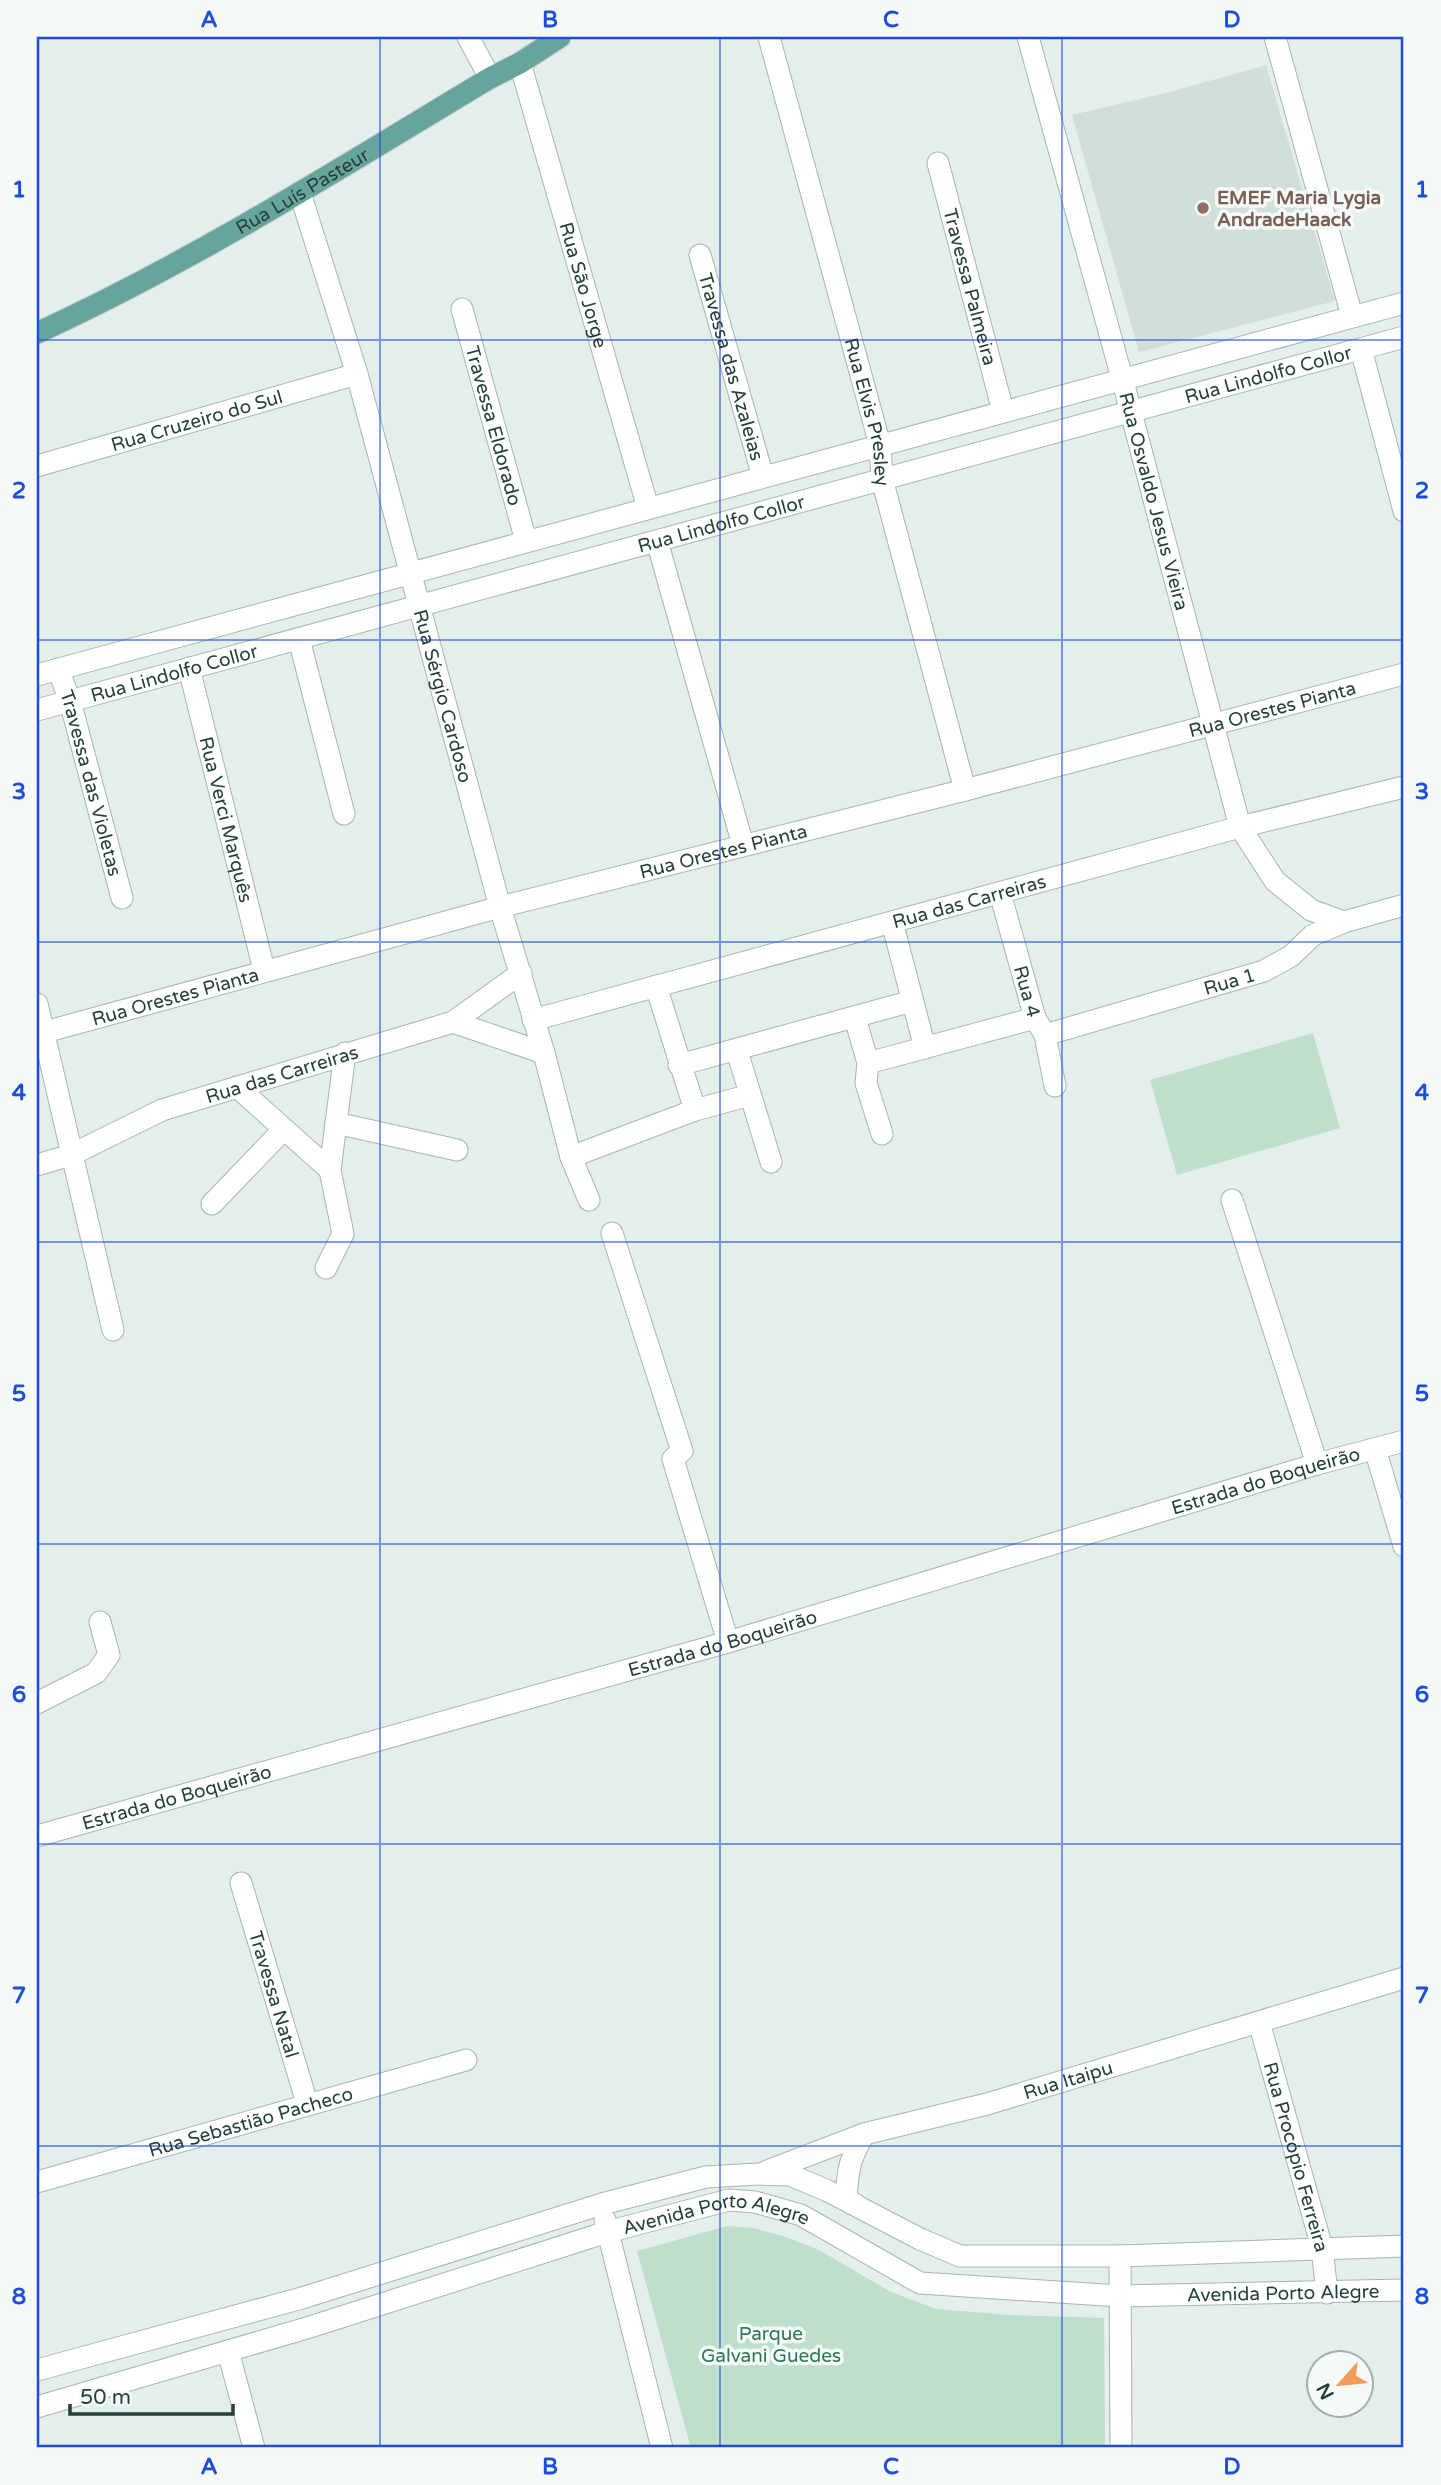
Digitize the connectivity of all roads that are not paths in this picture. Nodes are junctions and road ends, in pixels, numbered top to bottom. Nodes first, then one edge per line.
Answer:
1 (468, 37) edge
2 (560, 37) edge
3 (769, 37) edge
4 (1028, 37) edge
5 (1275, 37) edge
6 (520, 63) junction
7 (490, 78) junction
8 (938, 163) dead end
9 (300, 192) junction
10 (700, 255) dead end
11 (1404, 303) edge
12 (462, 309) dead end
13 (1352, 316) junction
14 (37, 333) edge
15 (1404, 337) edge
16 (1361, 349) junction
17 (357, 374) junction
18 (1122, 378) junction
19 (1003, 411) junction
20 (1130, 412) junction
21 (880, 445) junction
22 (37, 466) edge
23 (763, 477) junction
24 (882, 479) junction
25 (648, 508) junction
26 (1404, 511) edge
27 (526, 541) junction
28 (657, 541) junction
29 (409, 573) junction
30 (419, 606) junction
31 (299, 639) junction
32 (189, 667) junction
33 (58, 669) junction
34 (1404, 674) edge
35 (37, 675) edge
36 (70, 701) junction
37 (37, 710) edge
38 (1212, 724) junction
39 (1404, 788) edge
40 (965, 790) junction
41 (344, 814) dead end
42 (1240, 827) junction
43 (743, 845) junction
44 (1000, 892) junction
45 (122, 898) dead end
46 (1404, 905) edge
47 (500, 906) junction
48 (892, 922) junction
49 (1344, 922) junction
50 (264, 970) junction
51 (521, 973) junction
52 (656, 986) junction
53 (912, 1001) junction
54 (37, 1004) edge
55 (855, 1018) junction
56 (533, 1020) junction
57 (453, 1021) junction
58 (1040, 1027) junction
59 (45, 1032) junction
60 (925, 1048) junction
61 (737, 1051) junction
62 (345, 1053) junction
63 (544, 1053) junction
64 (868, 1063) junction
65 (679, 1065) junction
66 (1055, 1086) dead end
67 (237, 1087) junction
68 (750, 1095) junction
69 (695, 1110) junction
70 (336, 1123) junction
71 (284, 1129) junction
72 (882, 1134) dead end
73 (457, 1150) dead end
74 (71, 1155) junction
75 (571, 1157) junction
76 (771, 1162) dead end
77 (37, 1166) edge
78 (330, 1170) junction
79 (589, 1200) dead end
80 (1232, 1200) dead end
81 (212, 1203) dead end
82 (612, 1233) dead end
83 (326, 1268) dead end
84 (113, 1330) dead end
85 (1404, 1441) edge
86 (1375, 1449) junction
87 (1317, 1464) junction
88 (1404, 1546) edge
89 (100, 1622) dead end
90 (728, 1642) junction
91 (37, 1703) edge
92 (37, 1836) edge
93 (241, 1883) dead end
94 (1404, 1978) edge
95 (1259, 2022) junction
96 (466, 2060) dead end
97 (307, 2103) junction
98 (864, 2134) junction
99 (758, 2174) junction
100 (37, 2182) edge
101 (755, 2202) junction
102 (602, 2204) junction
103 (861, 2208) junction
104 (607, 2232) junction
105 (1404, 2246) edge
106 (1322, 2249) junction
107 (1120, 2256) junction
108 (1404, 2290) edge
109 (1328, 2292) junction
110 (1120, 2296) junction
111 (302, 2298) junction
112 (310, 2327) junction
113 (228, 2351) junction
114 (38, 2370) edge
115 (45, 2405) edge
116 (254, 2448) edge
117 (662, 2448) edge
118 (1121, 2448) edge

1 - 7 street
2 - 6 main road, Rua Luís Pasteur
3 - 21 street, Rua Elvis Presley
4 - 18 street, Rua Osvaldo Jesus Vieira
5 - 13 street
6 - 7 main road, Rua Luís Pasteur
6 - 25 street, Rua São Jorge
7 - 9 main road, Rua Luís Pasteur
8 - 19 street, Travessa Palmeira
9 - 14 main road, Rua Luís Pasteur
9 - 17 street, Rua Sérgio Cardoso
10 - 23 street, Travessa das Azaleias
11 - 13 street, Rua Lindolfo Collor
12 - 27 street, Travessa Eldorado
13 - 18 street, Rua Lindolfo Collor
15 - 16 street, Rua Lindolfo Collor
16 - 20 street, Rua Lindolfo Collor
16 - 26 street
17 - 22 street, Rua Cruzeiro do Sul
17 - 29 street, Rua Sérgio Cardoso
18 - 19 street, Rua Lindolfo Collor
18 - 20 street, Rua Osvaldo Jesus Vieira
19 - 21 street, Rua Lindolfo Collor
20 - 24 street, Rua Lindolfo Collor
20 - 38 street, Rua Osvaldo Jesus Vieira
21 - 23 street, Rua Lindolfo Collor
21 - 24 street, Rua Elvis Presley
23 - 25 street, Rua Lindolfo Collor
24 - 28 street, Rua Lindolfo Collor
24 - 40 street, Rua Elvis Presley
25 - 27 street, Rua Lindolfo Collor
27 - 29 street, Rua Lindolfo Collor
28 - 30 street, Rua Lindolfo Collor
28 - 43 street
29 - 30 street, Rua Sérgio Cardoso
29 - 33 street, Rua Lindolfo Collor
30 - 31 street, Rua Lindolfo Collor
30 - 47 street, Rua Sérgio Cardoso
31 - 32 street, Rua Lindolfo Collor
31 - 41 street
32 - 36 street, Rua Lindolfo Collor
32 - 50 street, Rua Verci Marquês
33 - 35 street, Rua Lindolfo Collor
33 - 36 street, Travessa das Violetas
34 - 38 street, Rua Orestes Pianta
36 - 37 street, Rua Lindolfo Collor
36 - 45 street, Travessa das Violetas
38 - 40 street, Rua Orestes Pianta
38 - 42 street, Rua Osvaldo Jesus Vieira
39 - 42 street, Rua das Carreiras
40 - 43 street, Rua Orestes Pianta
42 - 44 street, Rua das Carreiras
42 - 49 street, Rua Osvaldo Jesus Vieira
43 - 47 street, Rua Orestes Pianta
44 - 48 street, Rua das Carreiras
44 - 58 street, Rua 4
46 - 49 street, Rua 1
47 - 50 street, Rua Orestes Pianta
47 - 51 street, Rua Sérgio Cardoso
48 - 52 street, Rua das Carreiras
48 - 53 street
49 - 58 street, Rua 1
50 - 59 street, Rua Orestes Pianta
51 - 56 street, Rua Sérgio Cardoso
51 - 57 street, Rua das Carreiras
52 - 56 street, Rua das Carreiras
52 - 65 street
53 - 55 street
53 - 60 street
54 - 59 street
55 - 61 street
55 - 64 street
56 - 63 street, Rua Sérgio Cardoso
57 - 62 street, Rua das Carreiras
57 - 63 street
58 - 60 street, Rua 1
58 - 66 street, Rua 4
59 - 74 street
60 - 64 street, Rua 1
61 - 65 street
61 - 68 street
62 - 67 street, Rua das Carreiras
62 - 70 street
63 - 75 street, Rua Sérgio Cardoso
64 - 72 street
65 - 69 street
67 - 71 street
67 - 74 street, Rua das Carreiras
68 - 69 street
68 - 76 street
69 - 75 street
70 - 73 street
70 - 78 street
71 - 78 street
71 - 81 street
74 - 77 street, Rua das Carreiras
74 - 84 street
75 - 79 street, Rua Sérgio Cardoso
78 - 83 street
80 - 87 street
82 - 90 street
85 - 86 street, Estrada do Boqueirão
86 - 87 street, Estrada do Boqueirão
86 - 88 street
87 - 90 street, Estrada do Boqueirão
89 - 91 street
90 - 92 street, Estrada do Boqueirão
93 - 97 street, Travessa Natal
94 - 95 street, Rua Itaipu
95 - 98 street, Rua Itaipu
95 - 106 street, Rua Procópio Ferreira
96 - 97 street, Rua Sebastião Pacheco
97 - 100 street, Rua Sebastião Pacheco
98 - 99 street, Rua Itaipu
98 - 103 street
99 - 101 street
99 - 102 street, Avenida Porto Alegre
99 - 103 street, Avenida Porto Alegre
101 - 104 street, Avenida Porto Alegre
101 - 110 street, Avenida Porto Alegre
102 - 104 street
102 - 111 street, Avenida Porto Alegre
103 - 107 street, Avenida Porto Alegre
104 - 112 street, Avenida Porto Alegre
104 - 117 street
105 - 106 street, Avenida Porto Alegre
106 - 107 street, Avenida Porto Alegre
106 - 109 street, Rua Procópio Ferreira
107 - 110 street
108 - 109 street, Avenida Porto Alegre
109 - 110 street, Avenida Porto Alegre
110 - 118 street
111 - 112 street
111 - 114 street, Avenida Porto Alegre
112 - 113 street, Avenida Porto Alegre
113 - 115 street, Avenida Porto Alegre
113 - 116 street
114 - 115 street

